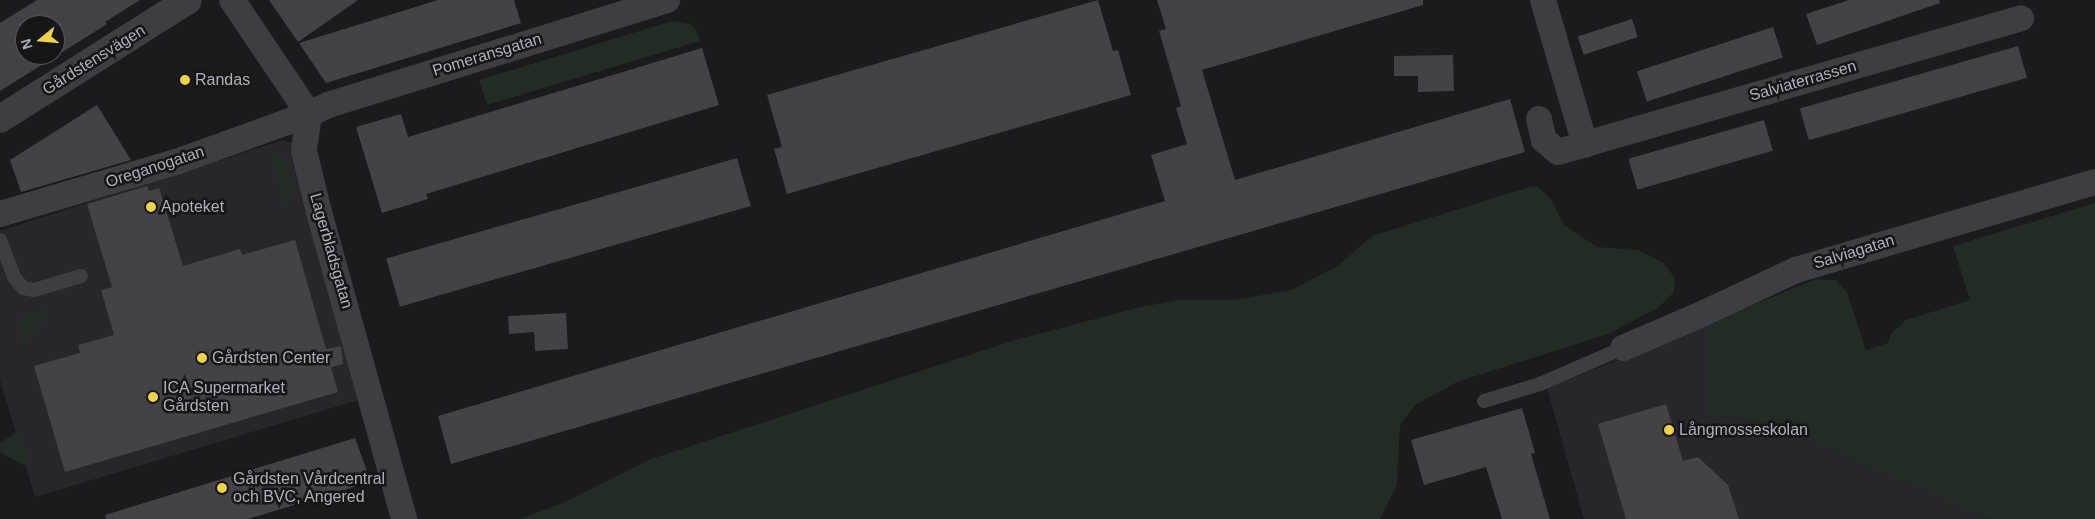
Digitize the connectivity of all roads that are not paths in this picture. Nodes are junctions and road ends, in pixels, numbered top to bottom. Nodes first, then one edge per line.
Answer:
1 (188, 0) edge
2 (232, 0) edge
3 (666, 0) edge
4 (1543, 0) edge
5 (2022, 18) dead end
6 (309, 114) junction
7 (1539, 119) dead end
8 (0, 120) edge
9 (1585, 145) junction
10 (2095, 182) edge
11 (2, 216) edge
12 (0, 240) edge
13 (81, 276) dead end
14 (1623, 348) joint
15 (1484, 401) dead end
16 (404, 519) edge

1 - 8 street, Gårdstensvägen
2 - 6 street
3 - 6 street, Pomeransgatan
4 - 9 street
5 - 9 street, Salviaterrassen
6 - 11 street, Oreganogatan
6 - 16 street, Lagerbladsgatan
7 - 9 street, Salviaterrassen
10 - 14 street, Salviagatan
12 - 13 lane
14 - 15 lane

